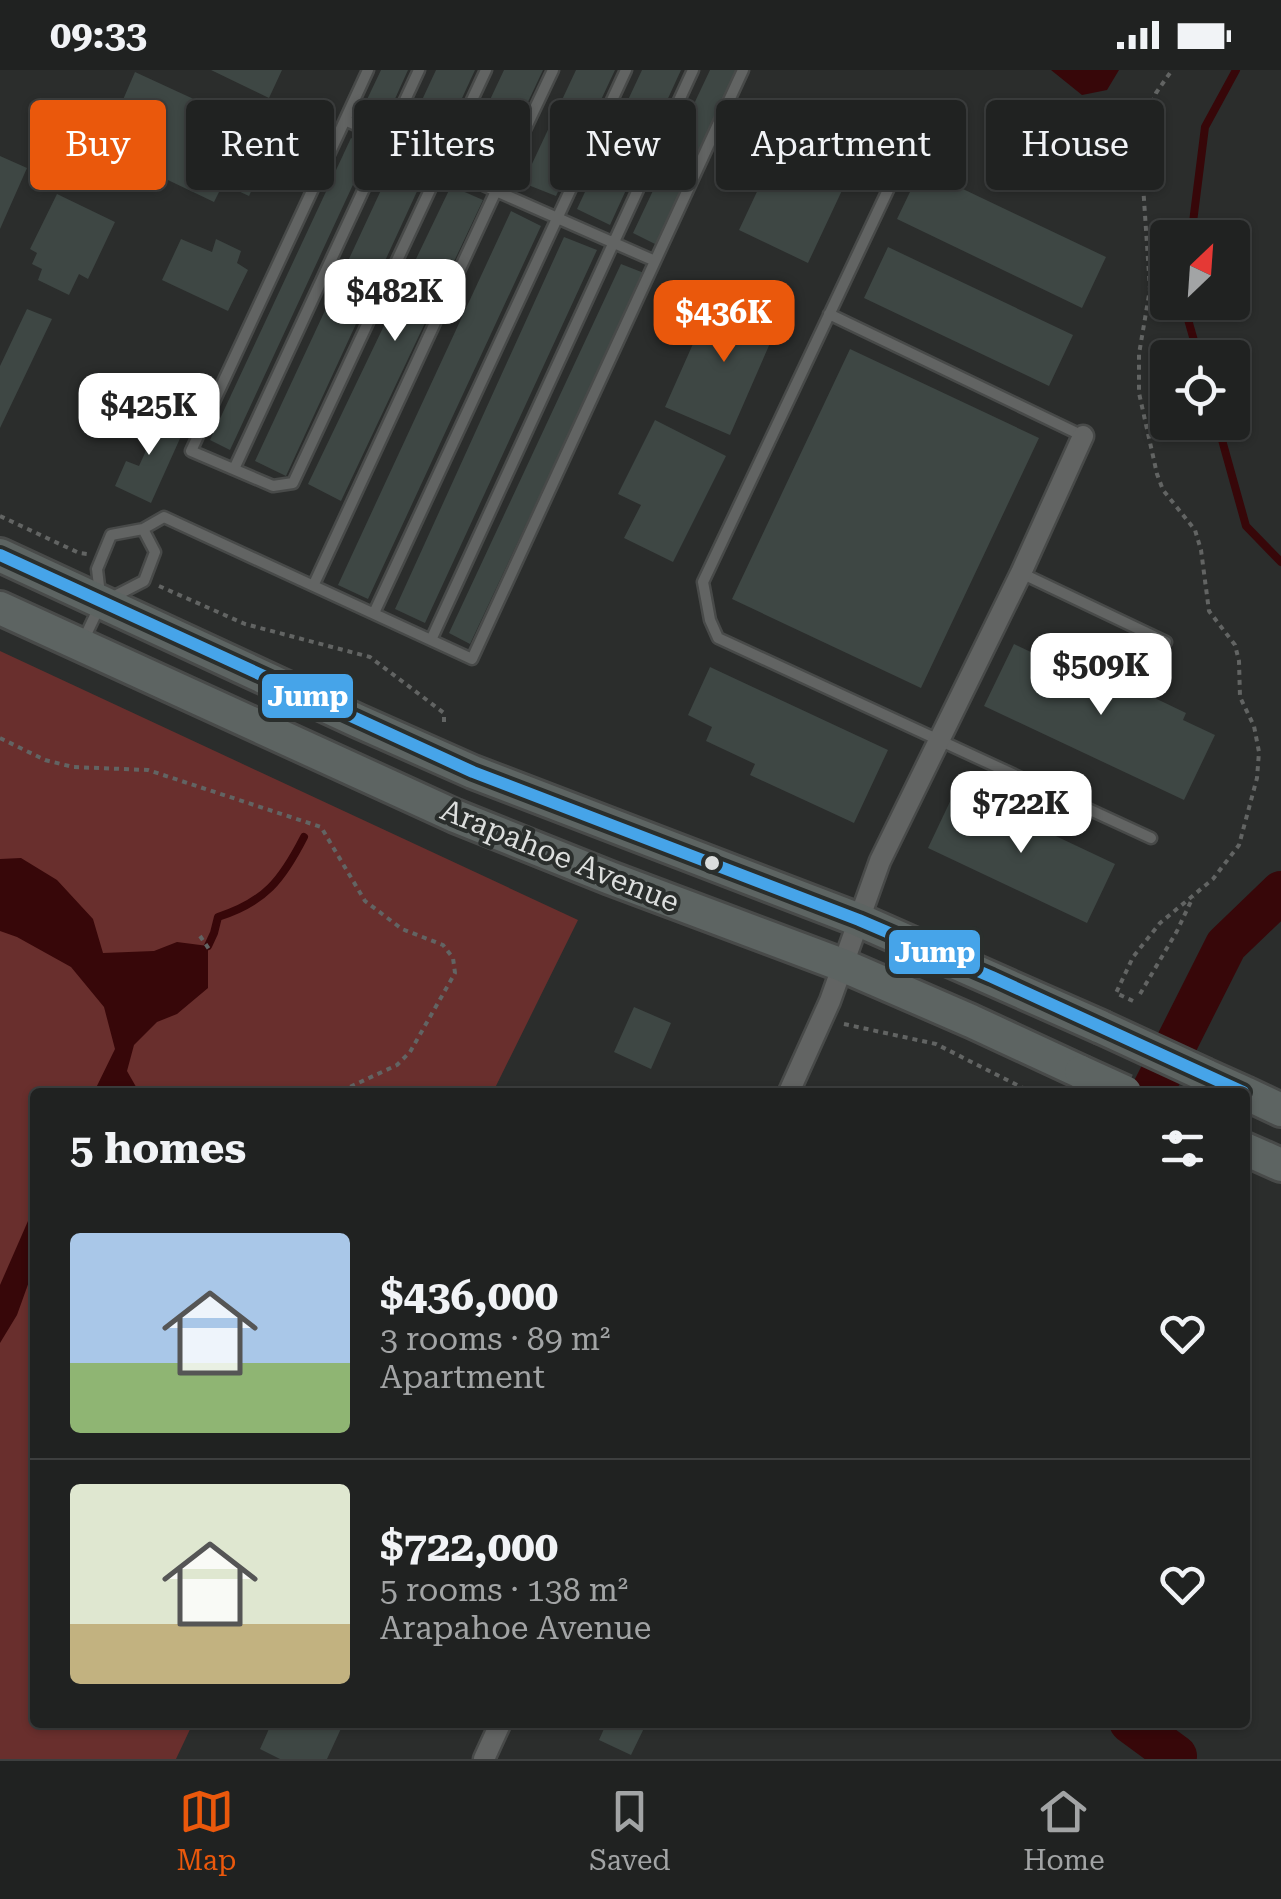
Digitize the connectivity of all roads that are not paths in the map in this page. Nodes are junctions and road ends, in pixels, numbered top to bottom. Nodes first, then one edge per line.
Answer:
1 (368, 70) edge
2 (419, 70) edge
3 (486, 70) edge
4 (552, 70) edge
5 (626, 70) edge
6 (692, 70) edge
7 (743, 70) edge
8 (405, 100) edge
9 (472, 100) edge
10 (345, 120) junction
11 (354, 124) edge
12 (363, 190) edge
13 (430, 190) edge
14 (888, 190) edge
15 (496, 191) junction
16 (557, 218) junction
17 (612, 243) junction
18 (655, 262) junction
19 (829, 314) junction
20 (1083, 436) joint
21 (234, 469) junction
22 (143, 529) junction
23 (0, 555) edge
24 (1021, 573) junction
25 (314, 584) junction
26 (101, 603) junction
27 (0, 608) edge
28 (374, 613) junction
29 (431, 640) junction
30 (1166, 642) dead end
31 (81, 646) junction
32 (940, 740) junction
33 (1151, 838) dead end
34 (859, 920) junction
35 (842, 966) junction
36 (791, 1088) edge
37 (1116, 1088) edge
38 (1233, 1088) edge
39 (1250, 1096) edge
40 (1281, 1110) edge
41 (1250, 1150) edge
42 (1281, 1166) edge
43 (497, 1728) edge
44 (484, 1759) edge

1 - 10 lane
2 - 8 lane
3 - 9 lane
4 - 15 lane
5 - 16 lane
6 - 17 lane
7 - 18 lane
10 - 11 lane
10 - 21 lane
12 - 21 lane
13 - 21 lane
14 - 19 lane
15 - 16 lane
15 - 25 lane
16 - 17 lane
16 - 28 lane
17 - 18 lane
17 - 29 lane
18 - 29 lane
19 - 20 lane
19 - 32 lane
20 - 24 street
22 - 25 lane
22 - 26 lane
22 - 26 lane
23 - 26 main road, Arapahoe Avenue
24 - 30 lane
24 - 32 street
25 - 28 lane
26 - 31 lane
26 - 34 main road, Arapahoe Avenue
27 - 31 main road, Arapahoe Avenue
28 - 29 lane
31 - 35 main road, Arapahoe Avenue
32 - 33 lane
32 - 34 street
34 - 35 street
34 - 38 main road, Arapahoe Avenue, bridge
35 - 36 street
35 - 37 main road, Arapahoe Avenue, bridge
39 - 40 main road, Arapahoe Avenue
41 - 42 main road
43 - 44 street

